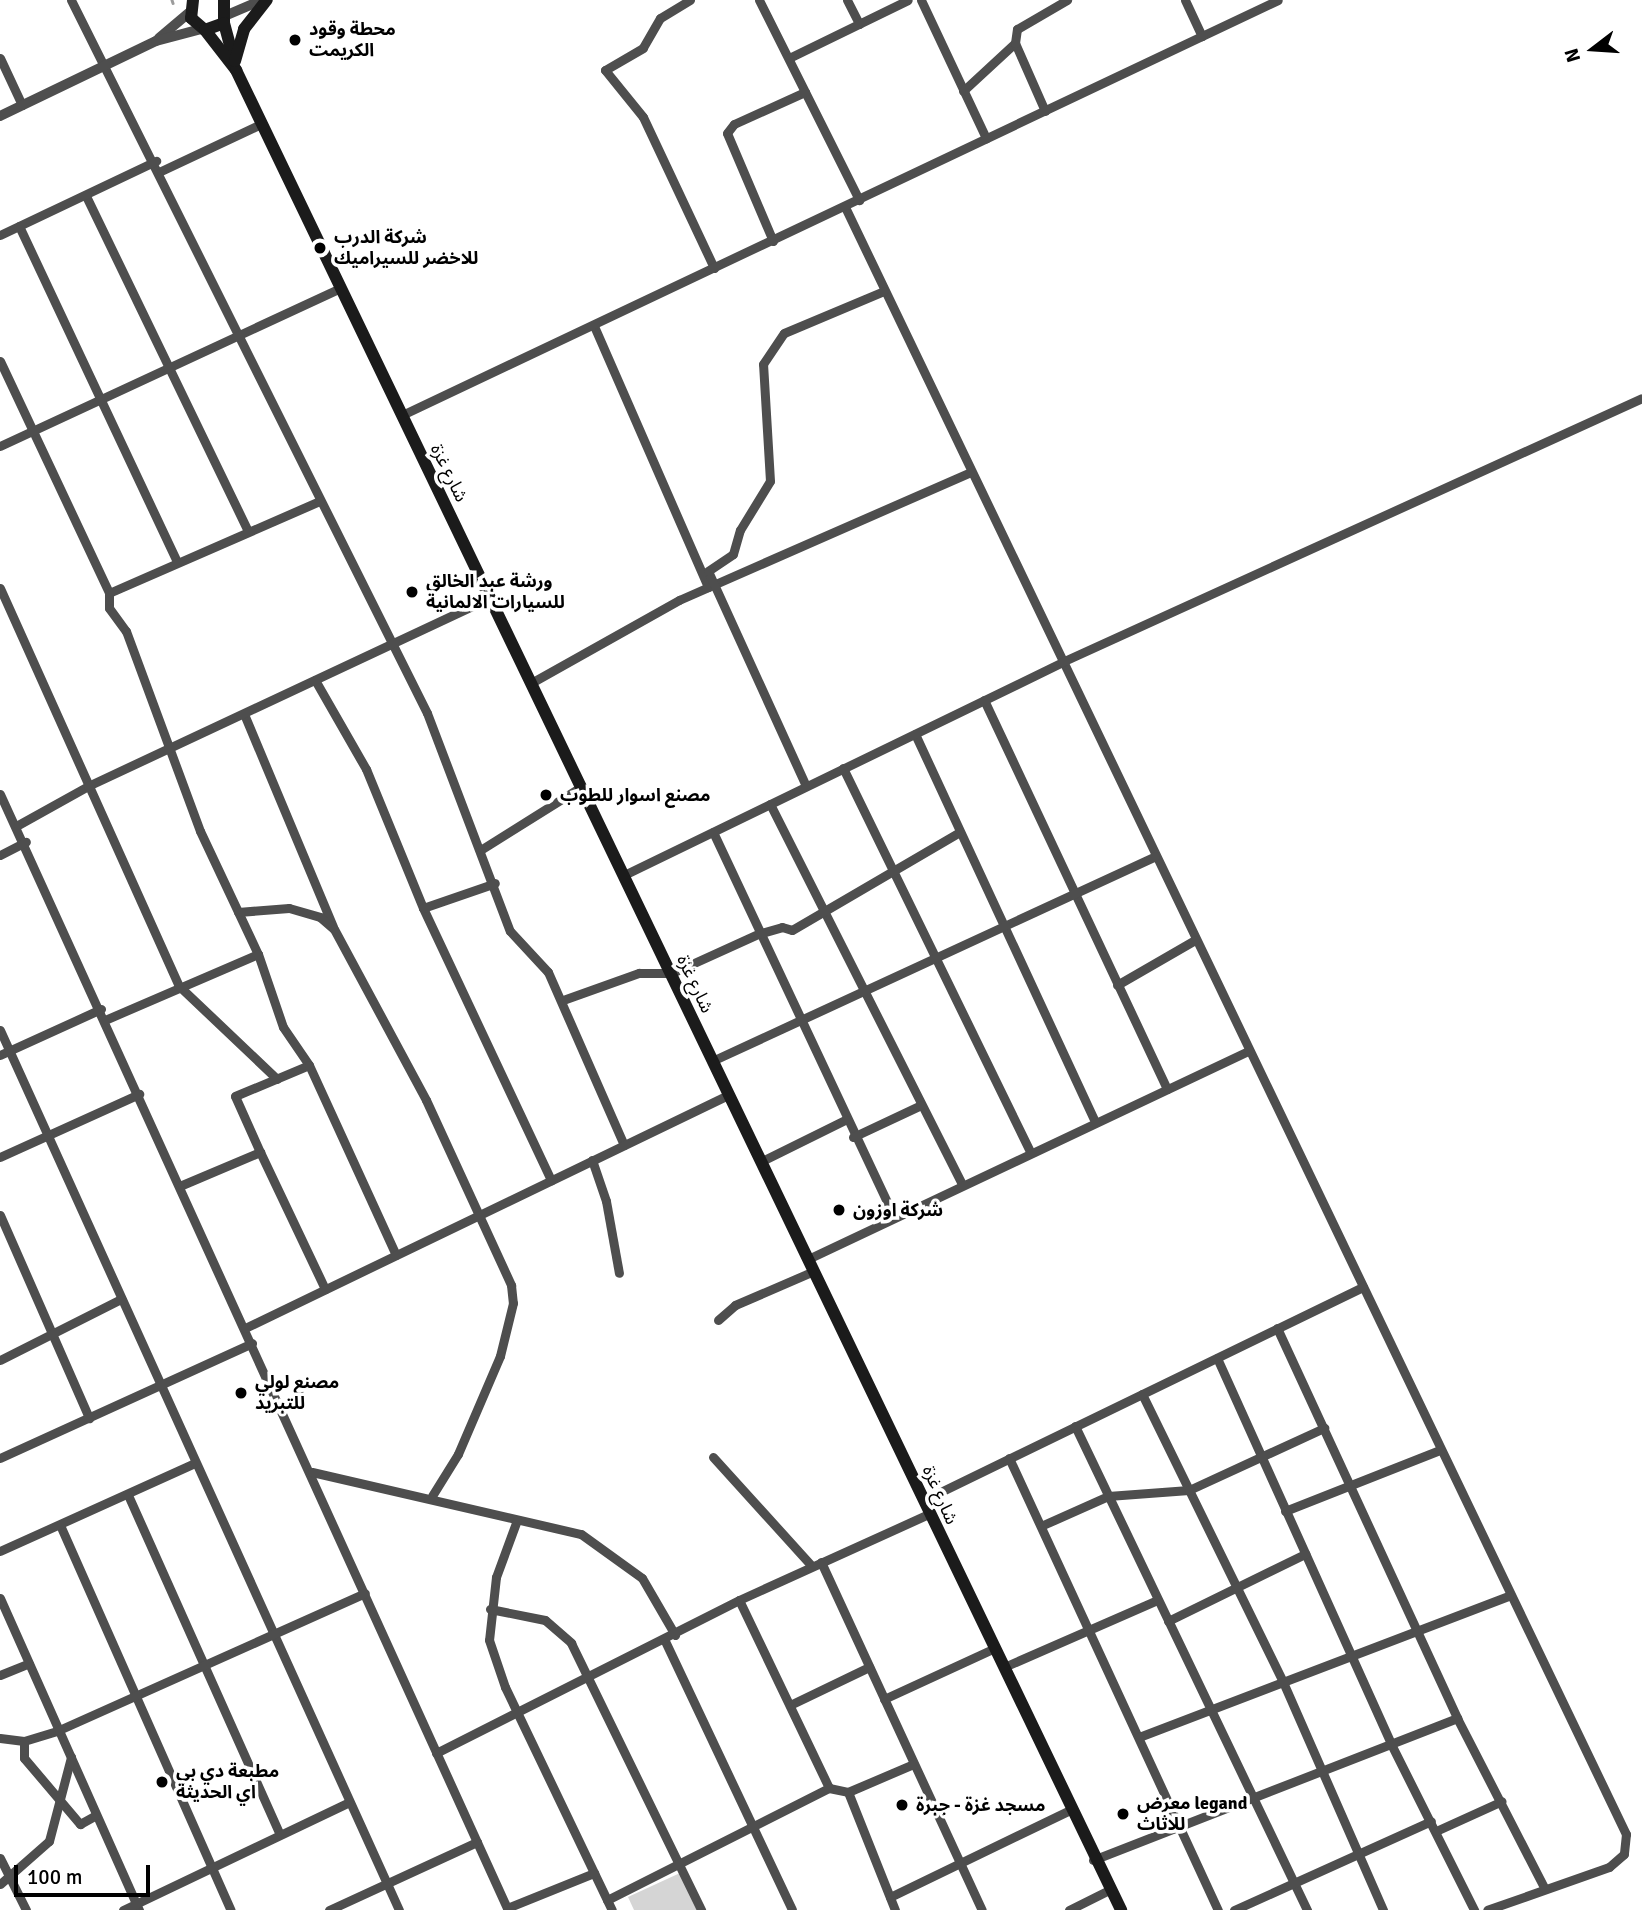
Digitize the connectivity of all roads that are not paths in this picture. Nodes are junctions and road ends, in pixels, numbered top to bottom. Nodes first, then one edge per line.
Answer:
1 (71, 0) edge
2 (224, 0) edge
3 (262, 0) edge
4 (267, 0) edge
5 (690, 0) edge
6 (758, 0) edge
7 (847, 0) edge
8 (908, 0) edge
9 (921, 0) edge
10 (1067, 0) edge
11 (1185, 0) edge
12 (1278, 0) edge
13 (189, 5) edge
14 (226, 19) junction
15 (859, 24) junction
16 (203, 30) junction
17 (1202, 36) junction
18 (156, 41) junction
19 (1016, 43) junction
20 (0, 58) edge
21 (789, 58) junction
22 (235, 65) junction
23 (105, 66) junction
24 (963, 90) junction
25 (805, 92) junction
26 (22, 105) junction
27 (1045, 111) junction
28 (0, 116) edge
29 (261, 124) junction
30 (986, 138) junction
31 (158, 166) junction
32 (86, 196) junction
33 (859, 200) junction
34 (845, 207) junction
35 (19, 226) junction
36 (0, 235) edge
37 (773, 241) junction
38 (714, 268) junction
39 (340, 288) junction
40 (884, 291) junction
41 (594, 326) junction
42 (240, 336) junction
43 (0, 361) edge
44 (171, 369) junction
45 (1642, 398) edge
46 (104, 401) junction
47 (402, 415) junction
48 (34, 433) junction
49 (0, 446) edge
50 (971, 472) junction
51 (320, 501) junction
52 (248, 531) junction
53 (177, 562) junction
54 (710, 587) junction
55 (0, 588) edge
56 (109, 593) junction
57 (490, 597) junction
58 (392, 643) junction
59 (1062, 662) junction
60 (315, 680) junction
61 (531, 683) junction
62 (984, 700) junction
63 (244, 714) junction
64 (915, 734) junction
65 (169, 750) junction
66 (843, 768) junction
67 (88, 786) junction
68 (806, 786) junction
69 (581, 787) junction
70 (0, 794) edge
71 (770, 804) junction
72 (18, 825) junction
73 (713, 832) junction
74 (960, 832) junction
75 (26, 842) junction
76 (482, 849) junction
77 (0, 855) edge
78 (1155, 856) junction
79 (892, 869) junction
80 (624, 875) junction
81 (495, 883) junction
82 (1075, 892) junction
83 (423, 908) junction
84 (239, 912) junction
85 (824, 913) junction
86 (1004, 927) junction
87 (334, 929) junction
88 (758, 934) junction
89 (1195, 940) junction
90 (258, 954) junction
91 (939, 958) junction
92 (672, 973) junction
93 (1117, 985) junction
94 (179, 986) junction
95 (865, 993) junction
96 (563, 1000) junction
97 (101, 1009) junction
98 (106, 1020) junction
99 (802, 1021) junction
100 (0, 1030) edge
101 (1249, 1051) junction
102 (5, 1052) edge
103 (712, 1061) junction
104 (309, 1065) junction
105 (277, 1079) junction
106 (1167, 1089) junction
107 (139, 1094) junction
108 (728, 1095) junction
109 (921, 1105) junction
110 (845, 1120) junction
111 (1095, 1122) junction
112 (47, 1134) junction
113 (853, 1137) junction
114 (624, 1144) junction
115 (260, 1152) junction
116 (1030, 1153) junction
117 (0, 1157) edge
118 (592, 1160) junction
119 (762, 1161) junction
120 (551, 1180) junction
121 (961, 1184) junction
122 (182, 1185) junction
123 (0, 1214) edge
124 (475, 1217) junction
125 (894, 1217) junction
126 (396, 1255) junction
127 (811, 1265) junction
128 (619, 1273) dead end
129 (1363, 1287) junction
130 (325, 1289) junction
131 (121, 1299) junction
132 (718, 1320) dead end
133 (245, 1328) junction
134 (1277, 1328) junction
135 (51, 1337) junction
136 (252, 1343) junction
137 (1217, 1358) junction
138 (0, 1360) edge
139 (160, 1384) junction
140 (1142, 1394) junction
141 (89, 1418) junction
142 (1075, 1426) junction
143 (1324, 1428) junction
144 (1440, 1450) junction
145 (713, 1457) dead end
146 (1261, 1457) junction
147 (0, 1458) edge
148 (1009, 1458) junction
149 (195, 1463) junction
150 (312, 1472) junction
151 (1350, 1483) junction
152 (1189, 1490) junction
153 (128, 1495) junction
154 (432, 1496) junction
155 (1108, 1496) junction
156 (924, 1500) junction
157 (1285, 1511) junction
158 (929, 1514) junction
159 (517, 1520) junction
160 (60, 1525) junction
161 (1043, 1525) junction
162 (0, 1550) edge
163 (1305, 1554) junction
164 (816, 1564) junction
165 (1237, 1587) junction
166 (365, 1593) junction
167 (1509, 1596) junction
168 (0, 1598) edge
169 (739, 1600) junction
170 (1157, 1600) junction
171 (490, 1609) junction
172 (1168, 1621) junction
173 (1092, 1628) junction
174 (1418, 1631) junction
175 (273, 1635) junction
176 (675, 1635) junction
177 (665, 1641) junction
178 (995, 1648) junction
179 (1351, 1656) junction
180 (29, 1662) junction
181 (202, 1666) junction
182 (869, 1667) junction
183 (1004, 1667) junction
184 (0, 1675) edge
185 (592, 1678) junction
186 (1283, 1682) junction
187 (134, 1698) junction
188 (884, 1699) junction
189 (790, 1705) junction
190 (1209, 1710) junction
191 (518, 1714) junction
192 (1457, 1718) junction
193 (59, 1730) junction
194 (1139, 1737) junction
195 (0, 1738) edge
196 (24, 1741) junction
197 (1391, 1744) junction
198 (436, 1753) junction
199 (71, 1757) junction
200 (911, 1765) junction
201 (1321, 1771) junction
202 (829, 1787) junction
203 (848, 1792) junction
204 (56, 1798) junction
205 (1249, 1799) junction
206 (1502, 1801) junction
207 (349, 1802) junction
208 (1072, 1809) junction
209 (96, 1815) junction
210 (1431, 1821) junction
211 (753, 1826) junction
212 (1177, 1827) junction
213 (1436, 1831) junction
214 (279, 1833) junction
215 (477, 1842) junction
216 (1360, 1853) junction
217 (0, 1858) edge
218 (1093, 1860) junction
219 (960, 1862) junction
220 (679, 1863) junction
221 (211, 1865) junction
222 (594, 1873) junction
223 (9, 1875) junction
224 (387, 1883) junction
225 (1294, 1883) junction
226 (0, 1884) edge
227 (1111, 1889) junction
228 (1545, 1889) junction
229 (890, 1897) junction
230 (135, 1900) junction
231 (607, 1900) junction
232 (507, 1909) edge
233 (26, 1910) edge
234 (123, 1910) edge
235 (139, 1910) edge
236 (231, 1910) edge
237 (329, 1910) edge
238 (399, 1910) edge
239 (612, 1910) edge
240 (701, 1910) edge
241 (792, 1910) edge
242 (895, 1910) edge
243 (982, 1910) edge
244 (1069, 1910) edge
245 (1121, 1910) edge
246 (1218, 1910) edge
247 (1234, 1910) edge
248 (1307, 1910) edge
249 (1383, 1910) edge
250 (1474, 1910) edge
251 (1487, 1910) edge

1 - 23 street
2 - 14 main road, شارع غزة
3 - 14 street
4 - 22 main road
5 - 38 street
6 - 21 street
7 - 15 street
8 - 15 street
9 - 24 street
10 - 19 street
11 - 17 street
12 - 17 street
13 - 16 main road, شارع غزة
13 - 18 street
14 - 16 main road
14 - 22 main road, شارع غزة
15 - 21 street
16 - 18 street
16 - 22 main road, شارع غزة
17 - 27 street
18 - 23 street
19 - 24 street
19 - 27 street
20 - 26 street
21 - 25 street
22 - 29 main road, شارع غزة
23 - 26 street
23 - 31 street
24 - 30 street
25 - 33 street
25 - 37 street
26 - 28 street
27 - 30 street
29 - 31 street
29 - 39 main road, شارع غزة
30 - 33 street
31 - 32 street
31 - 42 street
32 - 35 street
32 - 44 street
33 - 34 street
34 - 37 street
34 - 40 street
35 - 36 street
35 - 46 street
37 - 38 street
38 - 41 street
39 - 42 street
39 - 47 main road, شارع غزة
40 - 50 street
40 - 54 street
41 - 47 street
41 - 54 street
42 - 44 street
42 - 51 street
43 - 48 street
44 - 46 street
44 - 52 street
45 - 59 street
46 - 48 street
46 - 53 street
47 - 57 main road, شارع غزة
48 - 49 street
48 - 56 street
50 - 54 street
50 - 59 street
51 - 52 street
51 - 58 street
52 - 53 street
53 - 56 street
54 - 61 street
54 - 68 street
55 - 67 street
56 - 65 street
57 - 58 street
57 - 61 main road, شارع غزة
58 - 60 street
58 - 76 street
59 - 62 street
59 - 78 street
60 - 63 street
60 - 83 street
61 - 69 main road, شارع غزة
62 - 64 street
62 - 82 street
63 - 65 street
63 - 87 street
64 - 66 street
64 - 74 street
65 - 67 street
65 - 84 street
66 - 68 street
66 - 79 street
67 - 72 street
67 - 94 street
68 - 71 street
69 - 76 street
69 - 80 main road, شارع غزة
70 - 72 street
71 - 73 street
71 - 85 street
72 - 75 street
73 - 80 street
73 - 88 street
74 - 79 street
74 - 86 street
75 - 77 street
75 - 97 street
76 - 81 street
78 - 82 street
78 - 89 street
79 - 85 street
79 - 91 street
80 - 92 main road, شارع غزة
81 - 83 street
81 - 96 street
82 - 86 street
82 - 93 street
83 - 120 street
84 - 87 street
84 - 90 street
85 - 88 street
85 - 95 street
86 - 91 street
86 - 111 street
87 - 124 street
88 - 92 street
88 - 99 street
89 - 93 street
89 - 101 street
90 - 94 street
90 - 104 street
91 - 95 street
91 - 116 street
92 - 96 street
92 - 103 main road, شارع غزة
93 - 106 street
94 - 98 street
94 - 105 street
95 - 99 street
95 - 109 street
96 - 114 street
97 - 98 street
97 - 102 street
98 - 107 street
99 - 103 street
99 - 110 street
100 - 102 street
101 - 106 street
101 - 129 street
102 - 112 street
103 - 108 main road, شارع غزة
104 - 105 street
104 - 126 street
105 - 115 street
106 - 111 street
107 - 112 street
107 - 122 street
108 - 114 street
108 - 119 main road, شارع غزة
109 - 113 street
109 - 121 street
110 - 113 street
110 - 119 street
111 - 116 street
112 - 117 street
112 - 131 street
113 - 125 street
114 - 118 street
115 - 122 street
115 - 130 street
116 - 121 street
118 - 120 street
118 - 128 street
119 - 127 main road, شارع غزة
120 - 124 street
121 - 125 street
122 - 133 street
123 - 135 street
124 - 126 street
124 - 154 street
125 - 127 street
126 - 130 street
127 - 132 street
127 - 156 main road, شارع غزة
129 - 134 street
129 - 144 street
130 - 133 street
131 - 135 street
131 - 139 street
133 - 136 street
134 - 137 street
134 - 143 street
135 - 138 street
135 - 141 street
136 - 139 street
136 - 150 street
137 - 140 street
137 - 146 street
139 - 141 street
139 - 149 street
140 - 142 street
140 - 152 street
141 - 147 street
142 - 148 street
142 - 155 street
143 - 146 street
143 - 151 street
144 - 151 street
144 - 167 street
145 - 164 street
146 - 152 street
146 - 157 street
148 - 156 street
148 - 161 street
149 - 153 street
149 - 175 street
150 - 154 street
150 - 166 street
151 - 157 street
151 - 174 street
152 - 155 street
152 - 165 street
153 - 160 street
153 - 181 street
154 - 159 street
155 - 161 street
155 - 170 street
156 - 158 main road, شارع غزة
157 - 163 street
158 - 164 street
158 - 178 main road, شارع غزة
159 - 171 street
159 - 176 street
160 - 162 street
160 - 187 street
161 - 173 street
163 - 165 street
163 - 179 street
164 - 169 street
164 - 182 street
165 - 172 street
165 - 186 street
166 - 175 street
166 - 198 street
167 - 174 street
167 - 228 street
168 - 180 street
169 - 176 street
169 - 189 street
170 - 172 street
170 - 173 street
171 - 185 street
171 - 191 street
172 - 190 street
173 - 183 street
173 - 194 street
174 - 179 street
174 - 192 street
175 - 181 street
175 - 207 street
176 - 177 street
177 - 185 street
177 - 211 street
178 - 183 main road, شارع غزة
178 - 188 street
179 - 186 street
179 - 197 street
180 - 184 street
180 - 193 street
181 - 187 street
181 - 214 street
182 - 188 street
182 - 189 street
183 - 208 main road, شارع غزة
185 - 191 street
185 - 220 street
186 - 190 street
186 - 201 street
187 - 193 street
187 - 221 street
188 - 200 street
189 - 202 street
190 - 194 street
190 - 205 street
191 - 198 street
191 - 222 street
192 - 197 street
192 - 206 street
193 - 196 street
193 - 199 street
194 - 212 street
195 - 196 street
196 - 204 street
197 - 201 street
197 - 210 street
198 - 215 street
199 - 204 street
199 - 209 street
200 - 203 street
200 - 219 street
201 - 205 street
201 - 216 street
202 - 203 street
202 - 211 street
203 - 229 street
204 - 209 street
204 - 223 street
205 - 212 street
205 - 225 street
206 - 213 street
206 - 228 street
207 - 214 street
207 - 224 street
208 - 218 main road, شارع غزة
208 - 219 street
209 - 230 street
210 - 213 street
210 - 216 street
211 - 220 street
211 - 241 street
212 - 218 street
212 - 246 street
213 - 250 street
214 - 221 street
215 - 224 street
215 - 232 street
216 - 225 street
216 - 249 street
217 - 223 street
218 - 227 main road, شارع غزة
219 - 229 street
219 - 243 street
220 - 231 street
220 - 240 street
221 - 230 street
221 - 236 street
222 - 231 street
222 - 232 street
223 - 226 street
223 - 233 street
224 - 237 street
224 - 238 street
225 - 247 street
225 - 248 street
227 - 244 street
227 - 245 main road, شارع غزة
228 - 251 street
229 - 242 street
230 - 234 street
230 - 235 street
231 - 239 street

